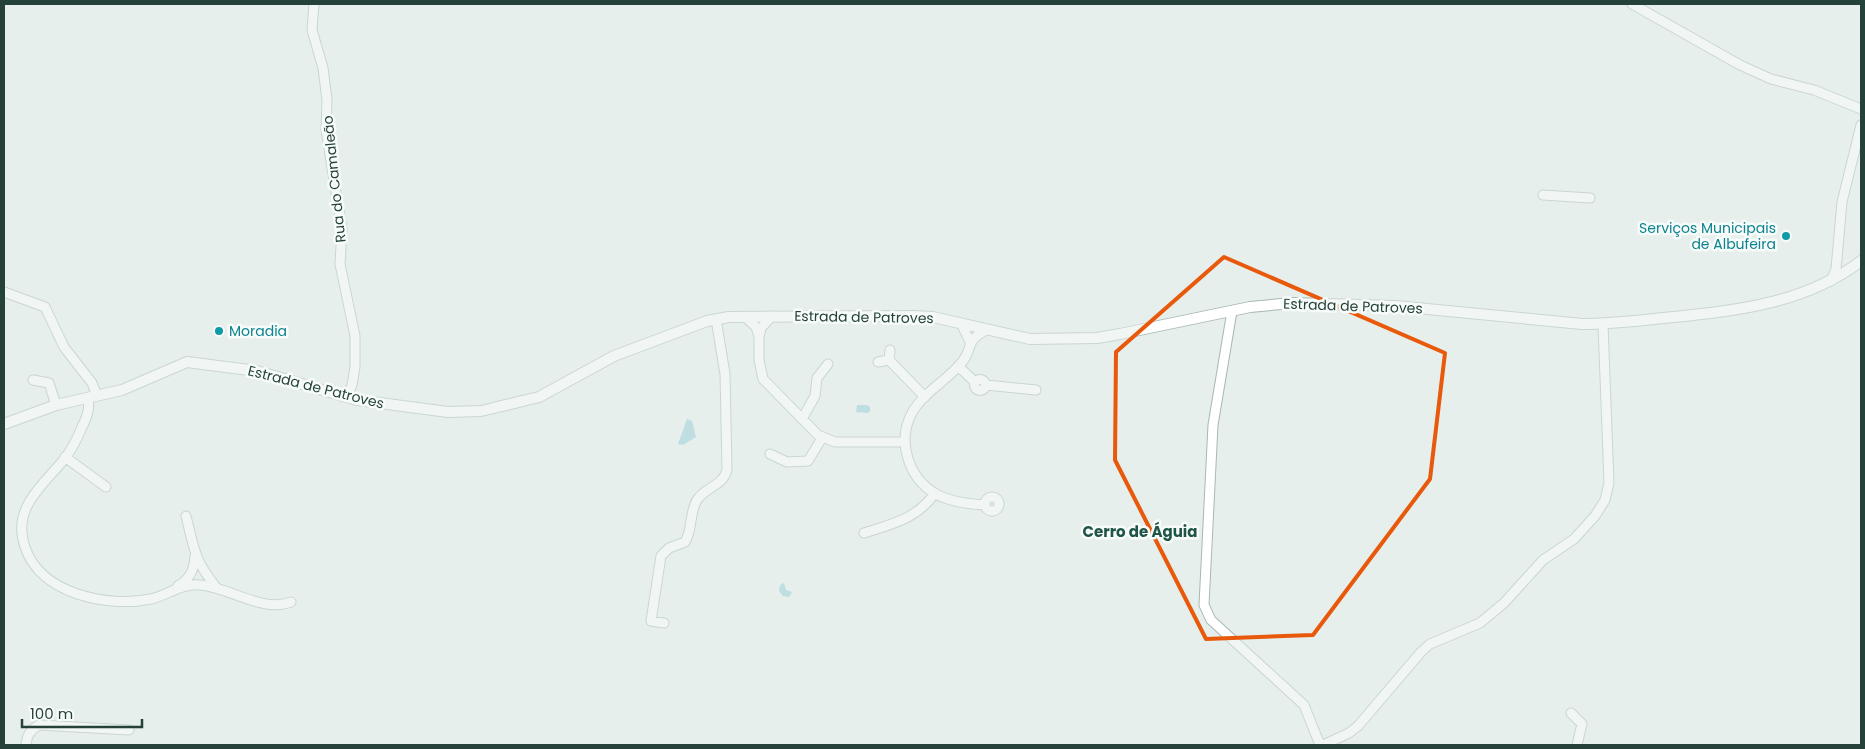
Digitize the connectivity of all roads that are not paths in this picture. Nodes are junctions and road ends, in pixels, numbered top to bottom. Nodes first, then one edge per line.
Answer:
1 (314, 4) edge
2 (1632, 4) edge
3 (1861, 109) edge
4 (1861, 126) edge
5 (1543, 194) dead end
6 (1590, 198) dead end
7 (1837, 261) junction
8 (1861, 261) edge
9 (1852, 268) junction
10 (1831, 281) junction
11 (4, 292) edge
12 (1232, 311) junction
13 (772, 316) junction
14 (744, 317) junction
15 (716, 319) junction
16 (961, 323) junction
17 (1603, 324) junction
18 (986, 330) junction
19 (759, 337) junction
20 (970, 342) junction
21 (890, 350) dead end
22 (889, 360) junction
23 (878, 362) dead end
24 (828, 364) dead end
25 (958, 366) junction
26 (33, 380) dead end
27 (352, 385) junction
28 (1036, 390) dead end
29 (341, 396) junction
30 (92, 397) junction
31 (925, 397) junction
32 (358, 400) junction
33 (56, 405) junction
34 (802, 419) junction
35 (4, 424) edge
36 (822, 438) junction
37 (905, 442) junction
38 (770, 454) dead end
39 (65, 458) junction
40 (106, 487) dead end
41 (935, 493) junction
42 (984, 504) dead end
43 (186, 516) dead end
44 (864, 533) dead end
45 (196, 556) junction
46 (177, 587) junction
47 (216, 587) junction
48 (291, 602) dead end
49 (664, 623) dead end
50 (1571, 713) dead end
51 (129, 730) dead end
52 (1338, 743) edge
53 (26, 745) edge
54 (1322, 745) edge
55 (1577, 745) edge

1 - 27 street, Rua do Camaleão
2 - 3 street
4 - 7 street
5 - 6 street
7 - 9 street
7 - 10 street
8 - 9 street, Estrada de Patroves
9 - 10 street, Estrada de Patroves
10 - 17 street, Estrada de Patroves
11 - 30 street
12 - 17 street, Estrada de Patroves
12 - 18 street, Estrada de Patroves
12 - 54 street
13 - 14 street, Estrada de Patroves
13 - 16 street, Estrada de Patroves
13 - 19 street
14 - 15 street, Estrada de Patroves
14 - 19 street
15 - 32 street, Estrada de Patroves
15 - 49 street
16 - 18 street, Estrada de Patroves
16 - 20 street
17 - 52 street
18 - 20 street
19 - 34 street
20 - 25 street
21 - 22 street
22 - 23 street
22 - 31 street
24 - 34 street
25 - 28 street
25 - 31 street
26 - 33 street
27 - 29 street
27 - 32 street
29 - 30 street, Estrada de Patroves
29 - 32 street, Estrada de Patroves
30 - 33 street, Estrada de Patroves
30 - 39 street
31 - 37 street
33 - 35 street, Estrada de Patroves
34 - 36 street
36 - 37 street
36 - 38 street
37 - 41 street
39 - 40 street
39 - 46 street
41 - 42 street
41 - 44 street
43 - 45 street
45 - 46 street
45 - 47 street
46 - 47 street
47 - 48 street
50 - 55 street
51 - 53 street
52 - 54 street

